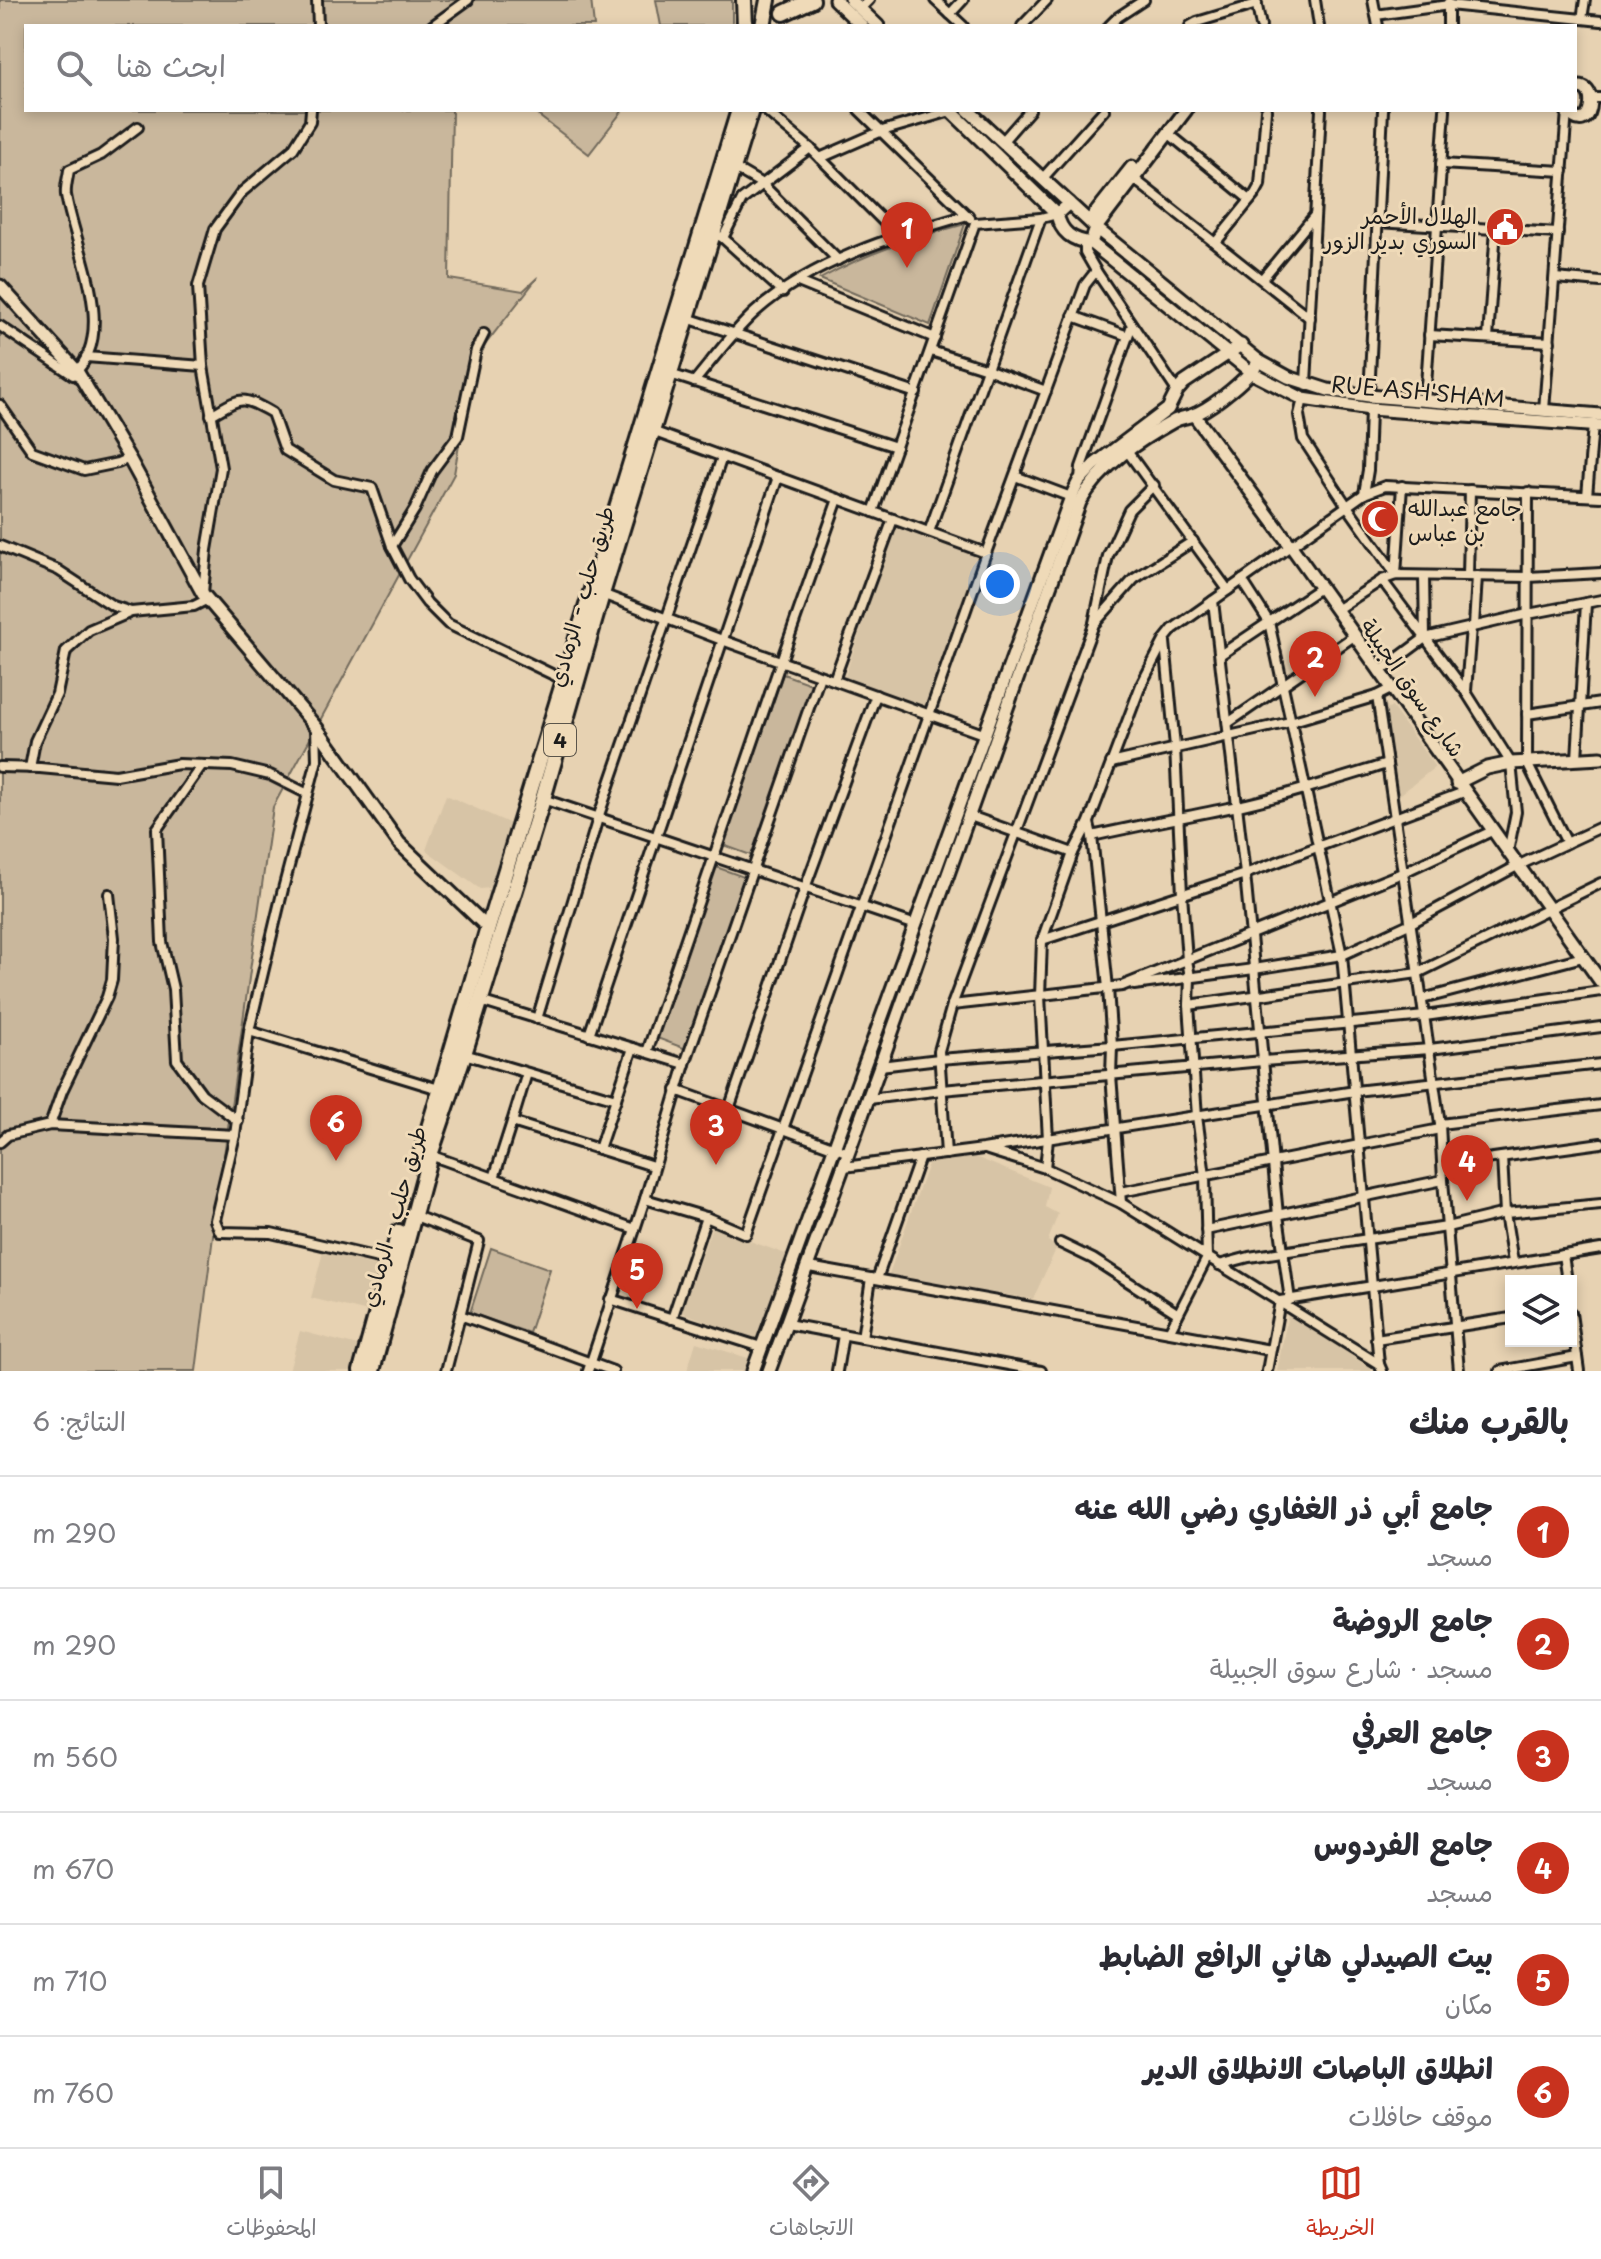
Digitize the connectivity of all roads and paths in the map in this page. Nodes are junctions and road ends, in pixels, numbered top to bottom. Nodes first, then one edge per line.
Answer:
1 (317, 0) edge
2 (468, 0) edge
3 (744, 0) edge
4 (768, 0) edge
5 (812, 0) edge
6 (835, 0) edge
7 (869, 0) edge
8 (935, 0) edge
9 (963, 0) edge
10 (1047, 0) edge
11 (1144, 0) edge
12 (1315, 0) edge
13 (1373, 0) edge
14 (1522, 0) edge
15 (1585, 0) edge
16 (1257, 2) edge
17 (1448, 3) edge
18 (856, 5) edge
19 (784, 13) edge
20 (1520, 13) junction
21 (950, 14) junction
22 (1376, 15) junction
23 (1582, 19) junction
24 (1601, 21) edge
25 (318, 24) edge
26 (435, 24) edge
27 (745, 24) edge
28 (763, 24) edge
29 (860, 24) edge
30 (876, 24) edge
31 (961, 24) edge
32 (1024, 24) edge
33 (1111, 24) edge
34 (1194, 24) edge
35 (1261, 24) edge
36 (1319, 24) edge
37 (1378, 24) edge
38 (1448, 24) edge
39 (1577, 88) edge
40 (1599, 98) edge
41 (311, 112) edge
42 (319, 112) edge
43 (738, 112) edge
44 (750, 112) edge
45 (767, 112) edge
46 (861, 112) edge
47 (944, 112) edge
48 (952, 112) edge
49 (970, 112) edge
50 (1028, 112) edge
51 (1102, 112) edge
52 (1176, 112) edge
53 (1184, 112) edge
54 (1266, 112) edge
55 (1321, 112) edge
56 (1383, 112) edge
57 (1445, 112) edge
58 (1567, 112) edge
59 (1569, 112) edge
60 (1598, 114) edge
61 (310, 122) junction
62 (138, 127) dead end
63 (882, 131) junction
64 (1168, 133) junction
65 (1002, 142) junction
66 (810, 148) junction
67 (820, 158) junction
68 (1441, 164) junction
69 (733, 167) junction
70 (1563, 171) junction
71 (1133, 178) junction
72 (1042, 179) junction
73 (762, 184) junction
74 (1250, 200) junction
75 (1069, 203) junction
76 (1057, 214) junction
77 (1316, 214) junction
78 (968, 215) junction
79 (1041, 218) junction
80 (1377, 222) junction
81 (975, 223) junction
82 (1093, 224) junction
83 (1437, 226) junction
84 (1496, 229) junction
85 (1558, 233) junction
86 (897, 235) junction
87 (718, 236) junction
88 (1216, 242) junction
89 (1088, 243) junction
90 (838, 260) junction
91 (1096, 271) junction
92 (1555, 278) junction
93 (1262, 279) junction
94 (798, 282) junction
95 (1601, 282) edge
96 (0, 286) edge
97 (783, 292) junction
98 (1073, 316) junction
99 (687, 318) junction
100 (1310, 318) junction
101 (1132, 325) junction
102 (0, 326) edge
103 (734, 332) junction
104 (484, 334) dead end
105 (1429, 335) junction
106 (1128, 336) junction
107 (935, 338) junction
108 (1488, 338) junction
109 (1550, 342) junction
110 (1241, 345) junction
111 (931, 351) junction
112 (1229, 352) junction
113 (86, 357) junction
114 (1259, 361) junction
115 (203, 366) junction
116 (987, 369) junction
117 (77, 371) junction
118 (1252, 373) junction
119 (670, 374) junction
120 (694, 382) junction
121 (1306, 383) junction
122 (1046, 391) junction
123 (916, 393) junction
124 (1175, 396) junction
125 (1303, 399) junction
126 (1425, 400) junction
127 (1369, 402) junction
128 (0, 405) edge
129 (1544, 410) junction
130 (211, 415) junction
131 (1190, 416) junction
132 (1598, 422) edge
133 (652, 431) junction
134 (896, 447) junction
135 (1127, 451) junction
136 (722, 457) junction
137 (129, 458) junction
138 (1015, 476) junction
139 (778, 477) junction
140 (1079, 481) junction
141 (1154, 485) junction
142 (1402, 486) junction
143 (1470, 490) junction
144 (1528, 492) junction
145 (1364, 494) junction
146 (1587, 496) junction
147 (1071, 497) junction
148 (1601, 497) edge
149 (838, 499) junction
150 (1347, 506) junction
151 (873, 512) junction
152 (893, 519) junction
153 (929, 532) junction
154 (1193, 541) junction
155 (0, 546) edge
156 (392, 546) junction
157 (1291, 546) junction
158 (986, 553) junction
159 (1601, 573) edge
160 (1396, 575) junction
161 (1424, 576) junction
162 (1472, 576) junction
163 (1528, 577) junction
164 (1242, 580) junction
165 (1382, 580) junction
166 (1320, 588) junction
167 (1228, 590) junction
168 (602, 594) junction
169 (205, 597) junction
170 (1601, 600) edge
171 (1213, 601) junction
172 (1586, 603) junction
173 (1336, 610) junction
174 (131, 612) junction
175 (1528, 614) junction
176 (666, 619) junction
177 (1269, 622) junction
178 (1094, 624) junction
179 (1473, 626) junction
180 (1354, 636) junction
181 (1425, 638) junction
182 (1165, 639) junction
183 (722, 640) junction
184 (1220, 655) junction
185 (781, 661) junction
186 (1379, 672) junction
187 (820, 676) junction
188 (564, 680) junction
189 (834, 680) junction
190 (1282, 686) junction
191 (1391, 689) junction
192 (1466, 692) junction
193 (876, 695) junction
194 (1377, 696) junction
195 (1601, 703) edge
196 (1580, 706) junction
197 (930, 714) junction
198 (1527, 714) junction
199 (1290, 722) junction
200 (1228, 723) junction
201 (316, 727) junction
202 (986, 735) junction
203 (1230, 735) junction
204 (1175, 747) junction
205 (1601, 758) edge
206 (1577, 759) junction
207 (1111, 763) junction
208 (1511, 763) junction
209 (1527, 763) junction
210 (1387, 764) junction
211 (202, 765) junction
212 (0, 767) edge
213 (30, 768) junction
214 (1461, 787) junction
215 (1306, 790) junction
216 (308, 794) junction
217 (543, 799) junction
218 (1238, 806) junction
219 (970, 816) junction
220 (1179, 816) junction
221 (598, 818) junction
222 (1396, 818) junction
223 (1089, 822) junction
224 (1601, 827) edge
225 (1492, 831) junction
226 (1016, 833) junction
227 (1092, 836) junction
228 (655, 837) junction
229 (1567, 843) junction
230 (1318, 846) junction
231 (1508, 852) junction
232 (1073, 853) junction
233 (713, 857) junction
234 (1517, 866) junction
235 (753, 870) junction
236 (1402, 873) junction
237 (1245, 874) junction
238 (1601, 883) edge
239 (805, 888) junction
240 (109, 894) dead end
241 (1182, 894) junction
242 (1330, 901) junction
243 (860, 906) junction
244 (1547, 908) junction
245 (1101, 920) junction
246 (1411, 923) junction
247 (916, 925) junction
248 (488, 928) junction
249 (1250, 934) junction
250 (1042, 940) junction
251 (1342, 955) junction
252 (1583, 957) junction
253 (1187, 960) junction
254 (1596, 967) edge
255 (1254, 969) junction
256 (1418, 973) junction
257 (1190, 977) junction
258 (1601, 982) edge
259 (1345, 984) junction
260 (1122, 986) junction
261 (1108, 988) junction
262 (1601, 991) edge
263 (1040, 996) junction
264 (1256, 996) junction
265 (1422, 999) junction
266 (480, 1001) junction
267 (952, 1005) junction
268 (1189, 1005) junction
269 (1425, 1016) junction
270 (537, 1019) junction
271 (1349, 1022) junction
272 (1601, 1027) edge
273 (1259, 1030) junction
274 (249, 1031) junction
275 (589, 1035) junction
276 (1191, 1037) junction
277 (1112, 1046) junction
278 (633, 1048) junction
279 (1430, 1049) junction
280 (1042, 1050) junction
281 (647, 1052) junction
282 (464, 1054) junction
283 (1352, 1054) junction
284 (939, 1059) junction
285 (1263, 1061) junction
286 (685, 1064) junction
287 (1601, 1064) edge
288 (880, 1066) junction
289 (1194, 1069) junction
290 (527, 1073) junction
291 (1111, 1075) junction
292 (1045, 1082) junction
293 (1435, 1082) junction
294 (439, 1089) junction
295 (676, 1090) junction
296 (942, 1090) junction
297 (1355, 1091) junction
298 (616, 1099) junction
299 (869, 1099) junction
300 (1268, 1105) junction
301 (1601, 1105) edge
302 (729, 1109) junction
303 (1197, 1116) junction
304 (238, 1121) junction
305 (512, 1122) junction
306 (50, 1125) junction
307 (1440, 1127) junction
308 (1115, 1128) junction
309 (784, 1129) junction
310 (235, 1135) junction
311 (1048, 1139) junction
312 (0, 1142) edge
313 (1601, 1143) edge
314 (1359, 1145) junction
315 (835, 1148) junction
316 (599, 1149) junction
317 (983, 1149) junction
318 (849, 1153) junction
319 (946, 1154) junction
320 (430, 1155) junction
321 (920, 1157) junction
322 (1502, 1157) junction
323 (1273, 1162) junction
324 (1443, 1165) junction
325 (653, 1166) junction
326 (844, 1167) junction
327 (1045, 1168) junction
328 (1205, 1176) junction
329 (494, 1178) junction
330 (1443, 1180) junction
331 (1121, 1192) junction
332 (1364, 1197) junction
333 (645, 1199) junction
334 (1121, 1203) junction
335 (1601, 1204) edge
336 (1505, 1213) junction
337 (413, 1215) junction
338 (1278, 1215) junction
339 (706, 1217) junction
340 (1447, 1227) junction
341 (635, 1229) junction
342 (1206, 1230) junction
343 (1368, 1240) junction
344 (1060, 1243) dead end
345 (1601, 1249) edge
346 (1283, 1252) junction
347 (1563, 1255) junction
348 (1207, 1258) junction
349 (391, 1261) junction
350 (1513, 1262) junction
351 (1219, 1265) junction
352 (809, 1267) junction
353 (1450, 1272) junction
354 (1566, 1275) edge
355 (874, 1278) junction
356 (1371, 1286) junction
357 (610, 1299) junction
358 (1285, 1300) junction
359 (1177, 1313) junction
360 (460, 1315) junction
361 (672, 1319) junction
362 (1505, 1319) edge
363 (787, 1324) junction
364 (1455, 1327) junction
365 (1169, 1332) junction
366 (843, 1335) junction
367 (862, 1338) junction
368 (1376, 1339) junction
369 (761, 1347) junction
370 (1576, 1347) edge
371 (1270, 1350) junction
372 (1577, 1357) junction
373 (589, 1366) edge
374 (1381, 1367) edge
375 (361, 1371) edge
376 (372, 1371) edge
377 (446, 1371) edge
378 (613, 1371) edge
379 (753, 1371) edge
380 (769, 1371) edge
381 (834, 1371) edge
382 (1041, 1371) edge
383 (1267, 1371) edge
384 (1459, 1371) edge
385 (1500, 1371) edge
386 (1579, 1371) edge

1 - 25 street
2 - 26 street
3 - 27 highway
4 - 28 highway
5 - 19 highway
6 - 29 street
7 - 18 street
8 - 21 street
9 - 21 street
10 - 32 street
11 - 33 street
12 - 36 street
13 - 22 street
14 - 20 street
15 - 23 street
16 - 34 street
16 - 35 street
17 - 20 street
17 - 22 street
17 - 38 street
18 - 30 street
20 - 23 street
21 - 31 street
22 - 37 street
23 - 24 street
39 - 40 street
40 - 60 street
41 - 61 street
42 - 61 street
43 - 188 highway, طريق حلب - الرمادي / 4
44 - 69 highway, طريق حلب - الرمادي / 4
45 - 66 street
46 - 63 street
47 - 63 street
48 - 76 street
49 - 65 street
50 - 65 street
51 - 72 street
52 - 82 street
53 - 64 street
54 - 74 street
55 - 77 street
56 - 80 street
57 - 68 street
58 - 70 street
59 - 60 street
61 - 115 street
62 - 113 street
63 - 67 street
63 - 78 street
64 - 71 street
64 - 74 street
65 - 72 street
66 - 67 street
66 - 73 street
67 - 86 street
68 - 70 street
68 - 83 street
69 - 73 street
69 - 87 highway, طريق حلب - الرمادي / 4
70 - 85 street
71 - 82 street
71 - 88 street
72 - 75 street
73 - 87 street
73 - 90 street
74 - 88 street
75 - 76 street
75 - 82 street, RUE ASH'SHAM
76 - 79 street
76 - 89 street, RUE ASH'SHAM
77 - 93 street
77 - 100 street
78 - 81 street
78 - 86 street
79 - 81 street
79 - 116 street
80 - 83 street
80 - 127 street
81 - 107 street
82 - 89 street
82 - 110 street, RUE ASH'SHAM
83 - 84 street
83 - 105 street
84 - 85 street
84 - 108 street
85 - 92 street
86 - 90 street
87 - 97 street
87 - 99 highway, طريق حلب - الرمادي / 4
88 - 93 street
89 - 91 street
89 - 112 street, RUE ASH'SHAM
90 - 94 street
91 - 98 street
91 - 101 street
92 - 95 street
92 - 109 street
93 - 100 street
94 - 97 street
94 - 107 street
96 - 117 street
97 - 103 street
98 - 106 street
98 - 122 street
99 - 103 street
99 - 119 highway, طريق حلب - الرمادي / 4
100 - 121 street
101 - 106 street
101 - 124 street
102 - 117 street
103 - 120 street
103 - 123 street
104 - 156 street
105 - 108 street
105 - 126 street
106 - 140 street
107 - 111 street
108 - 109 street
109 - 129 street
110 - 112 street
110 - 114 street, RUE ASH'SHAM
111 - 116 street
111 - 123 street
112 - 118 street, RUE ASH'SHAM
112 - 124 street
113 - 115 street
113 - 117 street
114 - 118 street
114 - 121 street, RUE ASH'SHAM
115 - 130 street
116 - 122 street
116 - 153 street
117 - 137 street
118 - 125 street, RUE ASH'SHAM
118 - 131 street
119 - 120 street
119 - 133 highway, طريق حلب - الرمادي / 4
120 - 134 street
121 - 127 street, RUE ASH'SHAM
122 - 138 street
123 - 134 street
124 - 131 street, شارع سوق الجبيلة
124 - 140 street
125 - 127 street, RUE ASH'SHAM
125 - 150 street
126 - 127 street, RUE ASH'SHAM
126 - 129 street, RUE ASH'SHAM
127 - 132 street, RUE ASH'SHAM
127 - 145 street
128 - 137 street
129 - 132 street, RUE ASH'SHAM
130 - 156 street
130 - 169 street
131 - 135 street
131 - 157 street, شارع سوق الجبيلة
132 - 146 street
133 - 136 street
133 - 168 highway, طريق حلب - الرمادي / 4
134 - 151 street
135 - 141 street
135 - 219 street
136 - 139 street
136 - 176 street
137 - 169 street
138 - 147 street
138 - 158 street
139 - 149 street
139 - 183 street
140 - 147 street
141 - 154 street
141 - 178 street
142 - 143 street
142 - 145 street
142 - 160 street
143 - 144 street
143 - 162 street
144 - 146 street
144 - 163 street
145 - 150 street
146 - 148 street
147 - 202 street
149 - 151 street
149 - 185 street
150 - 157 street
150 - 160 street
151 - 152 street
152 - 153 street
152 - 189 street
153 - 158 street
154 - 167 street
154 - 178 street
155 - 174 street
156 - 188 street
157 - 164 street
157 - 166 street, شارع سوق الجبيلة
158 - 197 street
159 - 163 street
160 - 161 street
160 - 165 street
161 - 162 street
161 - 181 street
162 - 163 street
162 - 179 street
163 - 175 street
164 - 167 street
164 - 177 street
165 - 173 street
165 - 181 street
166 - 173 street, شارع سوق الجبيلة
166 - 177 street
167 - 171 street
168 - 176 street
168 - 217 highway, طريق حلب - الرمادي / 4
169 - 174 street
169 - 201 street
170 - 172 street
171 - 182 street
171 - 184 street
172 - 175 street
172 - 196 street
173 - 180 street, شارع سوق الجبيلة
174 - 213 street
175 - 179 street
175 - 198 street
176 - 183 street
176 - 221 street
177 - 184 street
177 - 190 street
178 - 226 street
179 - 181 street
179 - 192 street
180 - 186 street, شارع سوق الجبيلة
180 - 190 street
181 - 186 street
181 - 192 street
182 - 204 street
182 - 207 street
183 - 185 street
183 - 228 street
184 - 200 street
185 - 187 street
185 - 233 street
186 - 191 street, شارع سوق الجبيلة
187 - 189 street
187 - 235 street
188 - 248 highway, طريق حلب - الرمادي / 4
189 - 193 street
190 - 199 street
190 - 200 street
191 - 194 street
191 - 214 street, شارع سوق الجبيلة
192 - 208 street
193 - 197 street
193 - 239 street
194 - 199 street
194 - 210 street
195 - 196 street
196 - 198 street
196 - 206 street
197 - 202 street
197 - 243 street
198 - 209 street
199 - 203 street
199 - 215 street
200 - 203 street
201 - 216 street
201 - 248 street
202 - 247 street
203 - 204 street
203 - 218 street
204 - 207 street
204 - 220 street
205 - 206 street
206 - 209 street
207 - 223 street
208 - 209 street
208 - 214 street
208 - 231 street
209 - 229 street
210 - 215 street
210 - 222 street
211 - 213 street
211 - 216 street
211 - 304 street
212 - 213 street
214 - 222 street
214 - 225 street, شارع سوق الجبيلة
215 - 218 street
215 - 230 street
216 - 274 street
217 - 221 street
217 - 266 highway, طريق حلب - الرمادي / 4
218 - 220 street
218 - 237 street
219 - 226 street
219 - 288 street
220 - 227 street
220 - 241 street
221 - 228 street
221 - 270 street
222 - 230 street
222 - 236 street
223 - 227 street
223 - 232 street
224 - 229 street
225 - 231 street, شارع سوق الجبيلة
225 - 236 street
226 - 232 street
226 - 267 street
227 - 245 street
228 - 233 street
228 - 275 street
229 - 234 street
230 - 237 street
230 - 242 street
231 - 234 street, شارع سوق الجبيلة
232 - 250 street
233 - 235 street
233 - 281 street
234 - 244 street, شارع سوق الجبيلة
234 - 246 street
235 - 239 street
235 - 286 street
236 - 242 street
236 - 246 street
237 - 241 street
237 - 249 street
238 - 244 street
239 - 243 street
239 - 302 street
240 - 306 street
241 - 245 street
241 - 253 street
242 - 249 street
242 - 251 street
243 - 247 street
243 - 309 street
244 - 252 street, شارع سوق الجبيلة
244 - 256 street
245 - 250 street
245 - 261 street
246 - 251 street
246 - 256 street
247 - 315 street
248 - 294 highway, طريق حلب - الرمادي / 4
249 - 253 street
249 - 255 street
250 - 263 street
251 - 255 street
251 - 259 street
252 - 254 street, شارع سوق الجبيلة
252 - 265 street
253 - 257 street
253 - 260 street
254 - 258 street, شارع سوق الجبيلة
255 - 257 street
255 - 264 street
256 - 259 street
256 - 265 street
257 - 260 street
257 - 268 street
259 - 264 street
259 - 271 street
260 - 261 street
261 - 263 street
261 - 277 street
262 - 269 street
263 - 267 street
263 - 280 street
264 - 268 street
264 - 273 street
265 - 269 street
266 - 270 street
266 - 282 highway, طريق حلب - الرمادي / 4
267 - 284 street
268 - 276 street
269 - 271 street
269 - 279 street
270 - 275 street
271 - 273 street
271 - 283 street
272 - 279 street
273 - 276 street
273 - 285 street
274 - 294 street
274 - 304 street
275 - 278 street
276 - 277 street
276 - 289 street
277 - 280 street
277 - 291 street
278 - 281 street
278 - 298 street
279 - 283 street
279 - 293 street
280 - 284 street
280 - 292 street
281 - 286 street
282 - 290 street
282 - 320 highway, طريق حلب - الرمادي / 4
283 - 285 street
283 - 297 street
284 - 288 street
284 - 296 street
285 - 289 street
285 - 300 street
286 - 295 street
287 - 293 street
288 - 299 street
289 - 291 street
289 - 303 street
290 - 298 street
290 - 305 street
291 - 292 street
291 - 308 street
292 - 296 street
292 - 311 street
293 - 297 street
293 - 307 street
294 - 349 highway, طريق حلب - الرمادي / 4
295 - 302 street
295 - 325 street
296 - 299 street
296 - 319 street
297 - 300 street
297 - 314 street
298 - 316 street
299 - 318 street
300 - 303 street
300 - 323 street
301 - 307 street
302 - 309 street
303 - 308 street
303 - 328 street
304 - 310 street
305 - 316 street
305 - 329 street
306 - 310 street
306 - 312 street
307 - 314 street
307 - 324 street
308 - 311 street
308 - 331 street
309 - 315 street
309 - 339 street
310 - 349 street
311 - 317 street
311 - 327 street
313 - 322 street
314 - 323 street
314 - 332 street
315 - 318 street
315 - 369 street
316 - 325 street
317 - 319 street
317 - 327 street
318 - 326 street
319 - 321 street
320 - 329 street
320 - 337 highway, طريق حلب - الرمادي / 4
321 - 326 street
321 - 355 street
322 - 324 street
322 - 336 street
323 - 328 street
323 - 338 street
324 - 330 street
325 - 333 street
326 - 352 street
327 - 334 street
328 - 331 street
328 - 342 street
329 - 341 street
330 - 332 street
330 - 340 street
331 - 334 street
332 - 338 street
332 - 343 street
333 - 339 street
333 - 341 street
334 - 348 street
335 - 336 street
336 - 340 street
336 - 350 street
337 - 360 street
337 - 376 highway, طريق حلب - الرمادي / 4
338 - 342 street
338 - 346 street
339 - 361 street
340 - 343 street
340 - 353 street
341 - 357 street
342 - 348 street
343 - 346 street
343 - 356 street
344 - 359 street
345 - 347 street
346 - 351 street
346 - 358 street
347 - 350 street
347 - 354 street
348 - 351 street
348 - 359 street
349 - 375 highway, طريق حلب - الرمادي / 4
350 - 353 street
351 - 358 street
352 - 355 street
352 - 363 street
353 - 356 street
353 - 364 street
355 - 365 street
355 - 367 street
356 - 358 street
356 - 368 street
357 - 361 street
357 - 373 street
358 - 371 street
358 - 374 street
359 - 365 street
360 - 373 street
360 - 377 street
361 - 369 street
362 - 364 street
363 - 366 street
363 - 380 street
364 - 368 street
364 - 384 street
365 - 371 street
366 - 367 street
366 - 381 street
367 - 382 street
368 - 374 street
369 - 379 street
370 - 372 street
371 - 383 street
372 - 385 street
372 - 386 street
373 - 378 street

